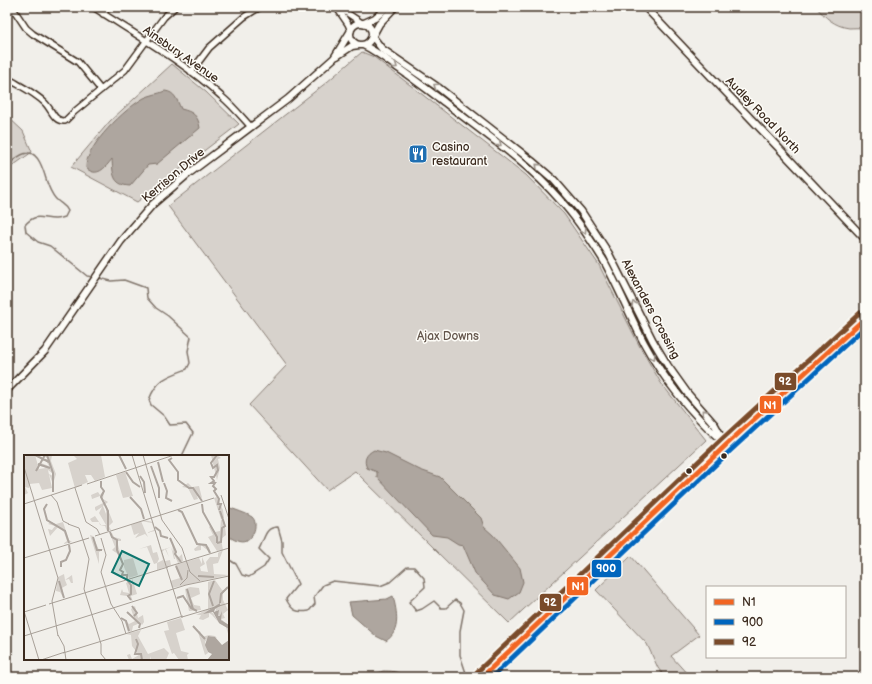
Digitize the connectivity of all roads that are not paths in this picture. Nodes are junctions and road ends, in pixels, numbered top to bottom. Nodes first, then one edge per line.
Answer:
1 (12, 7) edge
2 (93, 7) edge
3 (108, 7) edge
4 (175, 7) edge
5 (260, 7) edge
6 (338, 7) edge
7 (387, 7) edge
8 (395, 7) edge
9 (645, 7) edge
10 (103, 14) junction
11 (363, 23) junction
12 (350, 32) junction
13 (372, 36) junction
14 (147, 41) junction
15 (361, 45) junction
16 (334, 58) junction
17 (191, 72) junction
18 (7, 78) edge
19 (100, 90) junction
20 (251, 127) junction
21 (865, 239) edge
22 (865, 317) edge
23 (7, 390) edge
24 (726, 445) junction
25 (482, 677) edge

1 - 19 street
2 - 10 street, Ainsbury Avenue
3 - 10 street
4 - 14 street
5 - 17 street
6 - 11 street
6 - 12 street
7 - 11 street
8 - 13 street
9 - 21 street, Audley Road North
10 - 14 street, Ainsbury Avenue
11 - 12 street
11 - 13 street
12 - 15 street
12 - 16 street, Kerrison Drive
13 - 15 street
24 -> 13 street, Alexanders Crossing
14 - 17 street, Ainsbury Avenue
14 - 19 street
15 - 16 street, Kerrison Drive
15 -> 24 street, Alexanders Crossing
16 - 20 street, Kerrison Drive
17 - 20 street, Ainsbury Avenue
18 - 19 street
20 - 23 street, Kerrison Drive
22 - 24 main road
24 - 25 main road

